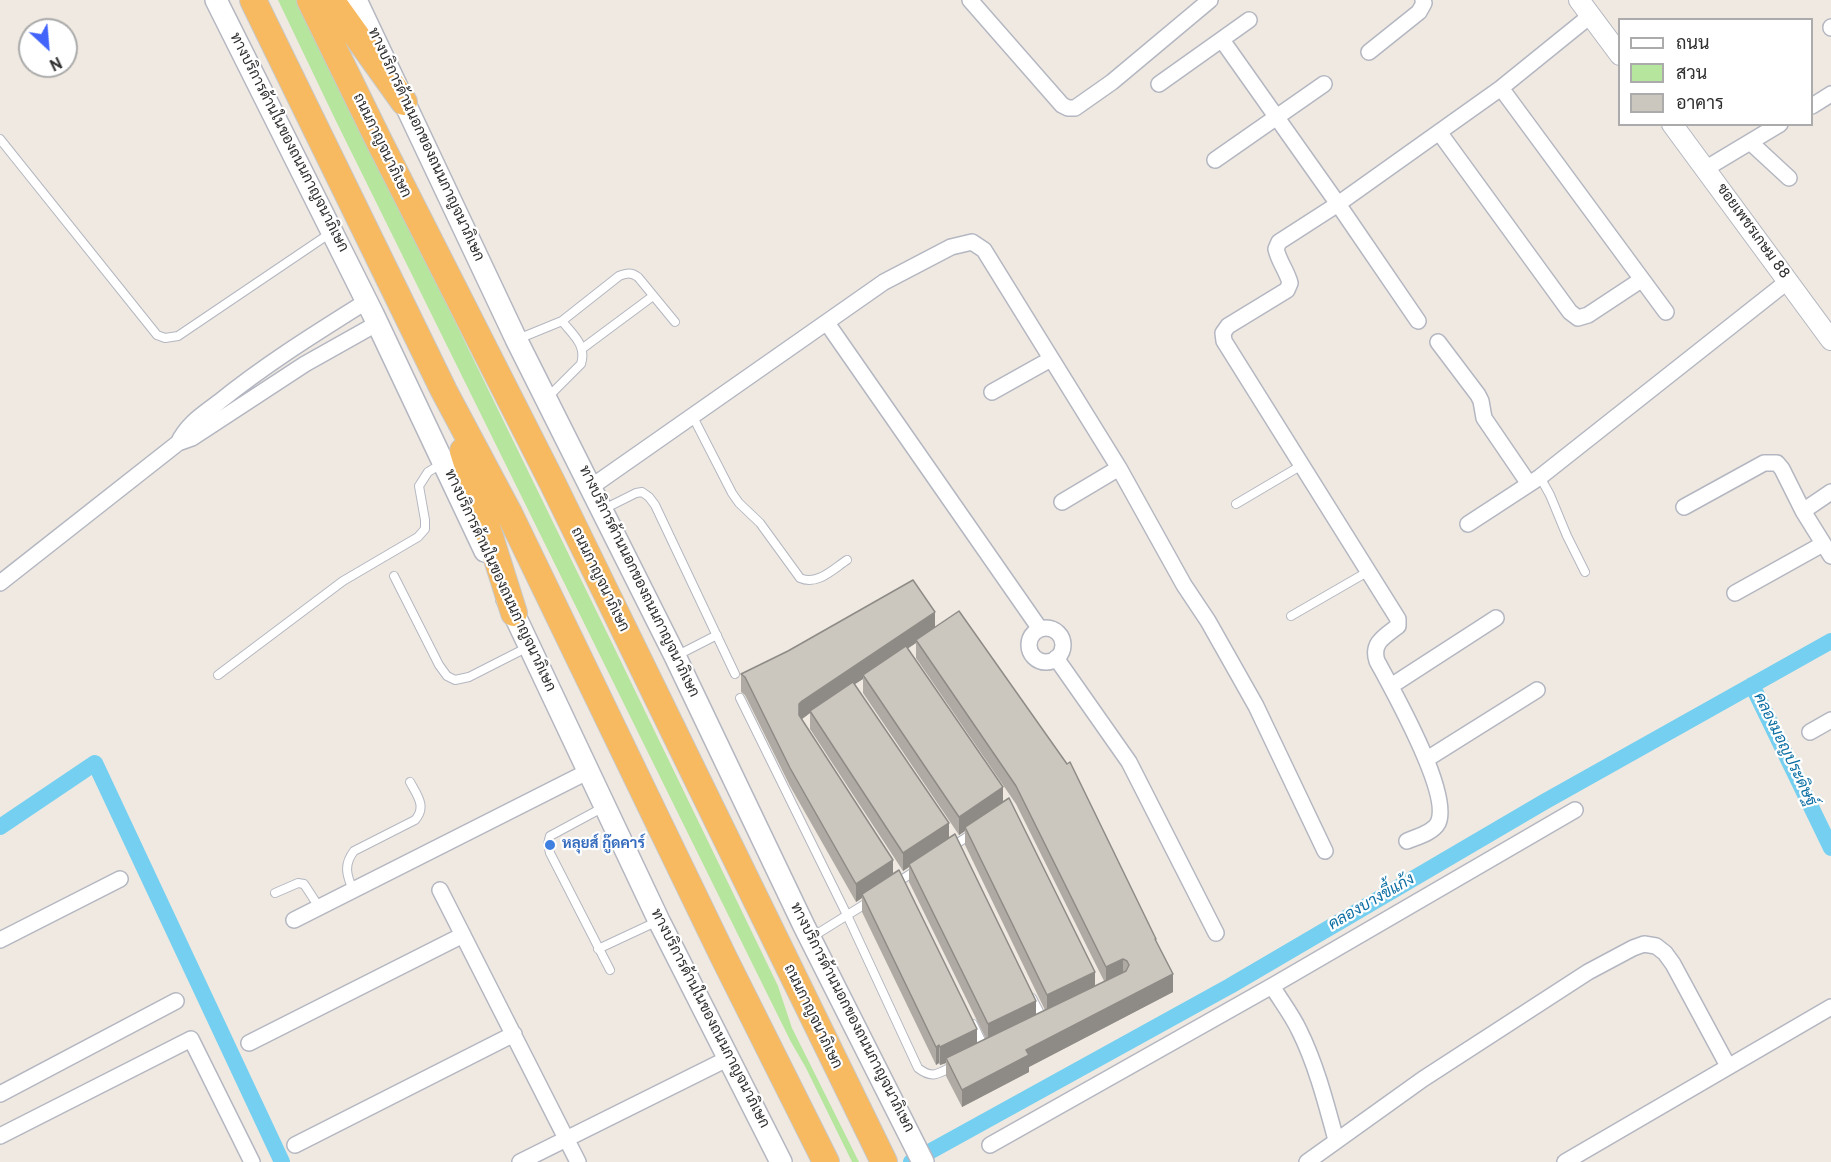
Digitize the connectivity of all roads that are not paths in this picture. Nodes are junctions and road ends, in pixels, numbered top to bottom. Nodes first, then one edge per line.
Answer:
1 (216, 0) edge
2 (245, 0) edge
3 (254, 0) edge
4 (310, 0) edge
5 (331, 0) edge
6 (356, 0) edge
7 (970, 0) edge
8 (1210, 0) edge
9 (1423, 0) edge
10 (1579, 0) edge
11 (1590, 16) junction
12 (1249, 20) dead end
13 (268, 31) junction
14 (1222, 40) junction
15 (1369, 52) dead end
16 (1618, 52) edge
17 (1159, 84) dead end
18 (1324, 84) dead end
19 (1501, 88) junction
20 (1831, 94) edge
21 (405, 102) junction
22 (1813, 105) edge
23 (1277, 118) junction
24 (1673, 126) edge
25 (1777, 126) edge
26 (1439, 132) junction
27 (0, 139) edge
28 (1750, 142) junction
29 (1215, 160) dead end
30 (1705, 169) junction
31 (1790, 178) dead end
32 (1338, 204) junction
33 (333, 231) junction
34 (1641, 280) junction
35 (1788, 281) junction
36 (652, 296) junction
37 (367, 301) junction
38 (1666, 312) dead end
39 (562, 321) junction
40 (1418, 321) dead end
41 (675, 322) dead end
42 (827, 323) junction
43 (378, 324) junction
44 (516, 339) junction
45 (1831, 340) edge
46 (1438, 342) dead end
47 (582, 348) junction
48 (1051, 359) junction
49 (444, 391) junction
50 (992, 392) dead end
51 (546, 398) junction
52 (693, 417) junction
53 (178, 443) junction
54 (443, 463) junction
55 (1302, 465) junction
56 (1119, 468) junction
57 (1534, 481) junction
58 (591, 487) junction
59 (1831, 492) edge
60 (1062, 502) dead end
61 (1236, 504) dead end
62 (1684, 507) dead end
63 (603, 510) junction
64 (1803, 511) junction
65 (1468, 524) dead end
66 (1827, 550) edge
67 (847, 560) dead end
68 (1369, 571) junction
69 (1585, 572) dead end
70 (394, 576) dead end
71 (0, 583) edge
72 (1735, 593) dead end
73 (514, 613) junction
74 (1291, 616) dead end
75 (1496, 618) dead end
76 (1040, 629) junction
77 (717, 635) junction
78 (530, 646) junction
79 (675, 656) junction
80 (1056, 658) junction
81 (735, 674) dead end
82 (218, 675) dead end
83 (1391, 686) junction
84 (1537, 690) dead end
85 (740, 698) dead end
86 (1831, 720) edge
87 (1810, 732) dead end
88 (1427, 759) junction
89 (589, 771) junction
90 (410, 782) dead end
91 (605, 806) junction
92 (1575, 810) dead end
93 (984, 825) edge
94 (950, 834) edge
95 (1407, 841) dead end
96 (957, 843) junction
97 (1325, 851) dead end
98 (962, 854) edge
99 (939, 855) edge
100 (930, 861) edge
101 (896, 870) edge
102 (120, 879) dead end
103 (902, 880) junction
104 (353, 890) junction
105 (441, 890) dead end
106 (886, 890) edge
107 (907, 890) edge
108 (276, 893) dead end
109 (877, 896) edge
110 (319, 908) junction
111 (848, 915) junction
112 (294, 920) dead end
113 (659, 921) junction
114 (1216, 933) dead end
115 (463, 934) junction
116 (810, 938) junction
117 (0, 940) edge
118 (598, 949) junction
119 (610, 970) dead end
120 (1272, 986) junction
121 (1028, 990) edge
122 (176, 1000) dead end
123 (1831, 1007) edge
124 (1054, 1017) edge
125 (970, 1018) edge
126 (1044, 1022) junction
127 (1034, 1026) edge
128 (514, 1034) junction
129 (249, 1043) dead end
130 (995, 1045) edge
131 (985, 1050) junction
132 (975, 1055) edge
133 (729, 1058) junction
134 (965, 1060) edge
135 (1728, 1066) junction
136 (0, 1094) edge
137 (0, 1136) edge
138 (567, 1139) junction
139 (1336, 1140) junction
140 (990, 1144) dead end
141 (295, 1145) dead end
142 (252, 1162) edge
143 (520, 1162) edge
144 (578, 1162) edge
145 (781, 1162) edge
146 (826, 1162) edge
147 (884, 1162) edge
148 (923, 1162) edge
149 (1307, 1162) edge
150 (1565, 1162) edge

1 - 33 main road, ทางบริการด้านในของถนนกาญจนาภิเษก
2 - 13 highway
3 - 13 highway
4 - 147 highway, ถนนกาญจนาภิเษก
5 - 21 highway
6 - 21 main road, ทางบริการด้านนอกของถนนกาญจนาภิเษก
7 - 8 street
9 - 15 street
10 - 11 street
11 - 16 street
11 - 19 street
12 - 14 street
13 - 49 highway
14 - 17 street
14 - 23 street
18 - 23 street
19 - 26 street
19 - 34 street
20 - 22 street
21 - 44 main road, ทางบริการด้านนอกของถนนกาญจนาภิเษก
23 - 29 street
23 - 32 street
24 - 30 street, ซอยเพชรเกษม 88
25 - 28 street
26 - 32 street
26 - 34 street
27 - 33 lane
28 - 30 street
28 - 31 street
30 - 35 street, ซอยเพชรเกษม 88
32 - 40 street
32 - 55 street
33 - 37 main road, ทางบริการด้านในของถนนกาญจนาภิเษก
34 - 38 street
35 - 45 street, ซอยเพชรเกษม 88
35 - 57 street
36 - 39 lane
36 - 41 lane
36 - 47 lane
37 - 43 main road, ทางบริการด้านในของถนนกาญจนาภิเษก
37 - 53 street
39 - 44 lane
39 - 47 lane
42 - 48 street
42 - 52 street
42 - 76 street
43 - 53 street
43 - 54 main road, ทางบริการด้านในของถนนกาญจนาภิเษก
44 - 51 main road, ทางบริการด้านนอกของถนนกาญจนาภิเษก
46 - 57 street
47 - 51 lane
48 - 50 street
48 - 56 street
49 - 73 highway
49 - 146 highway
51 - 58 main road, ทางบริการด้านนอกของถนนกาญจนาภิเษก
52 - 58 street
52 - 67 lane
53 - 71 street
54 - 73 main road, ทางบริการด้านในของถนนกาญจนาภิเษก
54 - 82 lane
55 - 61 lane
55 - 68 street
56 - 60 street
56 - 97 street
57 - 65 street
57 - 69 lane
58 - 63 main road, ทางบริการด้านนอกของถนนกาญจนาภิเษก
59 - 64 street
62 - 64 street
63 - 77 lane
63 - 79 main road, ทางบริการด้านนอกของถนนกาญจนาภิเษก
64 - 66 street
66 - 72 street
68 - 74 lane
68 - 83 street
70 - 78 lane
73 - 78 main road, ทางบริการด้านในของถนนกาญจนาภิเษก
75 - 83 street
76 - 80 street
76 - 80 street
77 - 79 lane
77 - 81 lane
78 - 89 main road, ทางบริการด้านในของถนนกาญจนาภิเษก
79 - 116 main road, ทางบริการด้านนอกของถนนกาญจนาภิเษก
80 - 114 street
83 - 88 street
84 - 88 street
85 - 111 lane
86 - 87 street
88 - 95 street
89 - 91 main road, ทางบริการด้านในของถนนกาญจนาภิเษก
89 - 104 street
90 - 104 lane
91 - 113 main road, ทางบริการด้านในของถนนกาญจนาภิเษก
91 - 118 lane
92 - 120 street
93 - 96 lane
94 - 96 lane
96 - 98 lane
96 - 99 lane
100 - 103 lane
101 - 103 lane
102 - 117 street
103 - 106 lane
103 - 107 lane
104 - 110 street
105 - 115 street
108 - 110 lane
109 - 111 lane
110 - 112 street
111 - 116 lane
111 - 134 lane
113 - 118 lane
113 - 133 main road, ทางบริการด้านในของถนนกาญจนาภิเษก
115 - 128 street
115 - 129 street
116 - 148 main road, ทางบริการด้านนอกของถนนกาญจนาภิเษก
118 - 119 lane
120 - 139 street
120 - 140 street
121 - 126 lane
122 - 136 street
123 - 135 street
124 - 126 lane
125 - 131 lane
126 - 127 lane
128 - 138 street
128 - 141 street
130 - 131 lane
131 - 132 lane
133 - 138 street
133 - 145 main road, ทางบริการด้านในของถนนกาญจนาภิเษก
135 - 139 street
135 - 150 street
137 - 142 street
138 - 143 street
138 - 144 street
139 - 149 street

